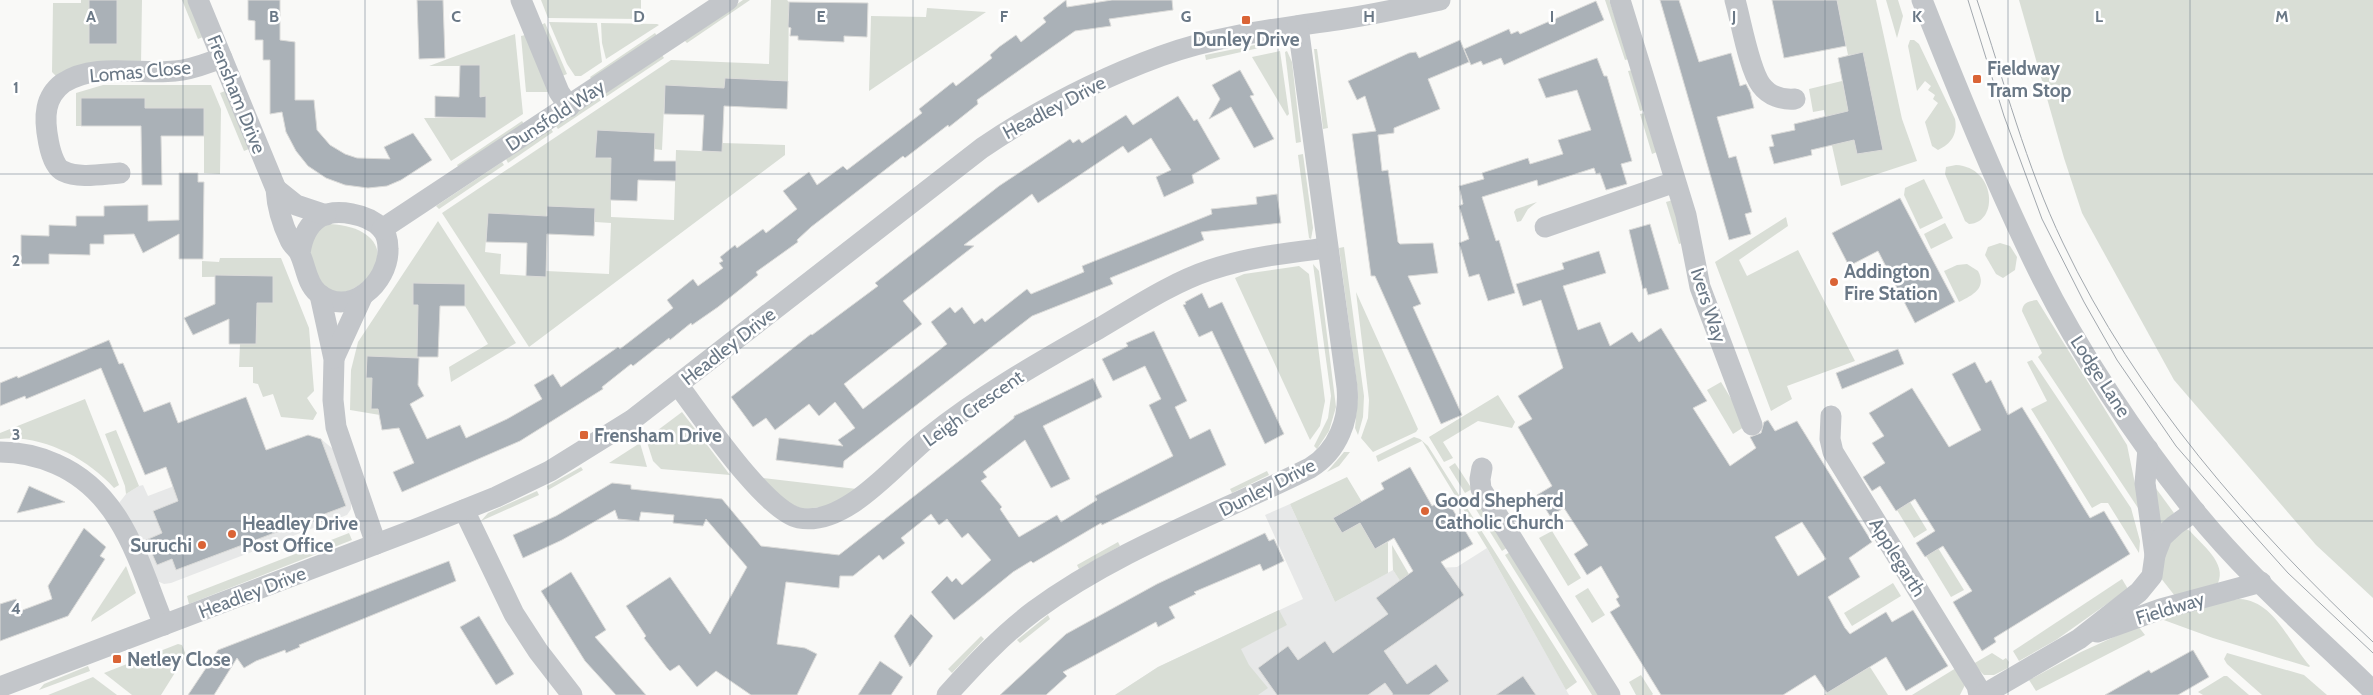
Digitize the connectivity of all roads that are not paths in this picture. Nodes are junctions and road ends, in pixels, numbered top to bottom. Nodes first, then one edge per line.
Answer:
1 (198, 0) edge
2 (521, 0) edge
3 (728, 0) edge
4 (1440, 0) edge
5 (1620, 0) edge
6 (1735, 0) edge
7 (1922, 0) edge
8 (1298, 26) junction
9 (222, 58) junction
10 (1795, 99) dead end
11 (568, 107) junction
12 (120, 173) dead end
13 (1676, 182) junction
14 (276, 189) junction
15 (326, 215) junction
16 (1545, 227) dead end
17 (382, 229) junction
18 (1327, 248) junction
19 (300, 253) junction
20 (320, 295) junction
21 (362, 297) junction
22 (334, 359) junction
23 (678, 385) junction
24 (1831, 416) dead end
25 (1752, 425) dead end
26 (2148, 449) junction
27 (0, 452) edge
28 (1482, 468) dead end
29 (464, 510) junction
30 (2195, 511) junction
31 (376, 544) junction
32 (2155, 555) junction
33 (2261, 582) junction
34 (164, 625) junction
35 (2080, 639) junction
36 (0, 687) edge
37 (25, 687) edge
38 (2373, 690) edge
39 (572, 695) edge
40 (947, 695) edge
41 (1610, 695) edge
42 (1979, 695) edge
43 (1983, 695) edge

1 - 9 street, Frensham Drive
2 - 11 street
3 - 11 street, Dunsfold Way
4 - 8 street, Headley Drive
5 - 13 street, Ivers Way
6 - 10 street
7 - 26 street, Lodge Lane
8 - 18 street, Dunley Drive
8 - 23 street, Headley Drive
9 - 12 street, Lomas Close
9 - 14 street, Frensham Drive
11 - 17 street, Dunsfold Way
13 - 16 street
13 - 25 street, Ivers Way
14 - 15 street, Frensham Drive
14 - 19 street, Frensham Drive
15 - 17 street, Frensham Drive
15 - 19 street
17 - 21 street, Frensham Drive
18 - 23 street, Leigh Crescent
18 - 40 street, Dunley Drive
19 - 20 street, Frensham Drive
20 - 21 street
20 - 22 street, Frensham Drive
21 - 22 street, Frensham Drive
22 - 31 street, Frensham Drive
23 - 29 street, Headley Drive
24 - 42 street, Applegarth
26 - 30 street, Lodge Lane
26 - 32 street, Fieldway
27 - 34 street
28 - 41 street
29 - 31 street, Headley Drive
29 - 39 street
30 - 32 street, Fieldway
30 - 33 street, Lodge Lane
31 - 34 street, Headley Drive
32 - 35 street, Fieldway
33 - 35 street, Fieldway
33 - 38 street, Lodge Lane
34 - 37 street, Headley Drive
35 - 43 street, Fieldway
36 - 37 street, Headley Drive

